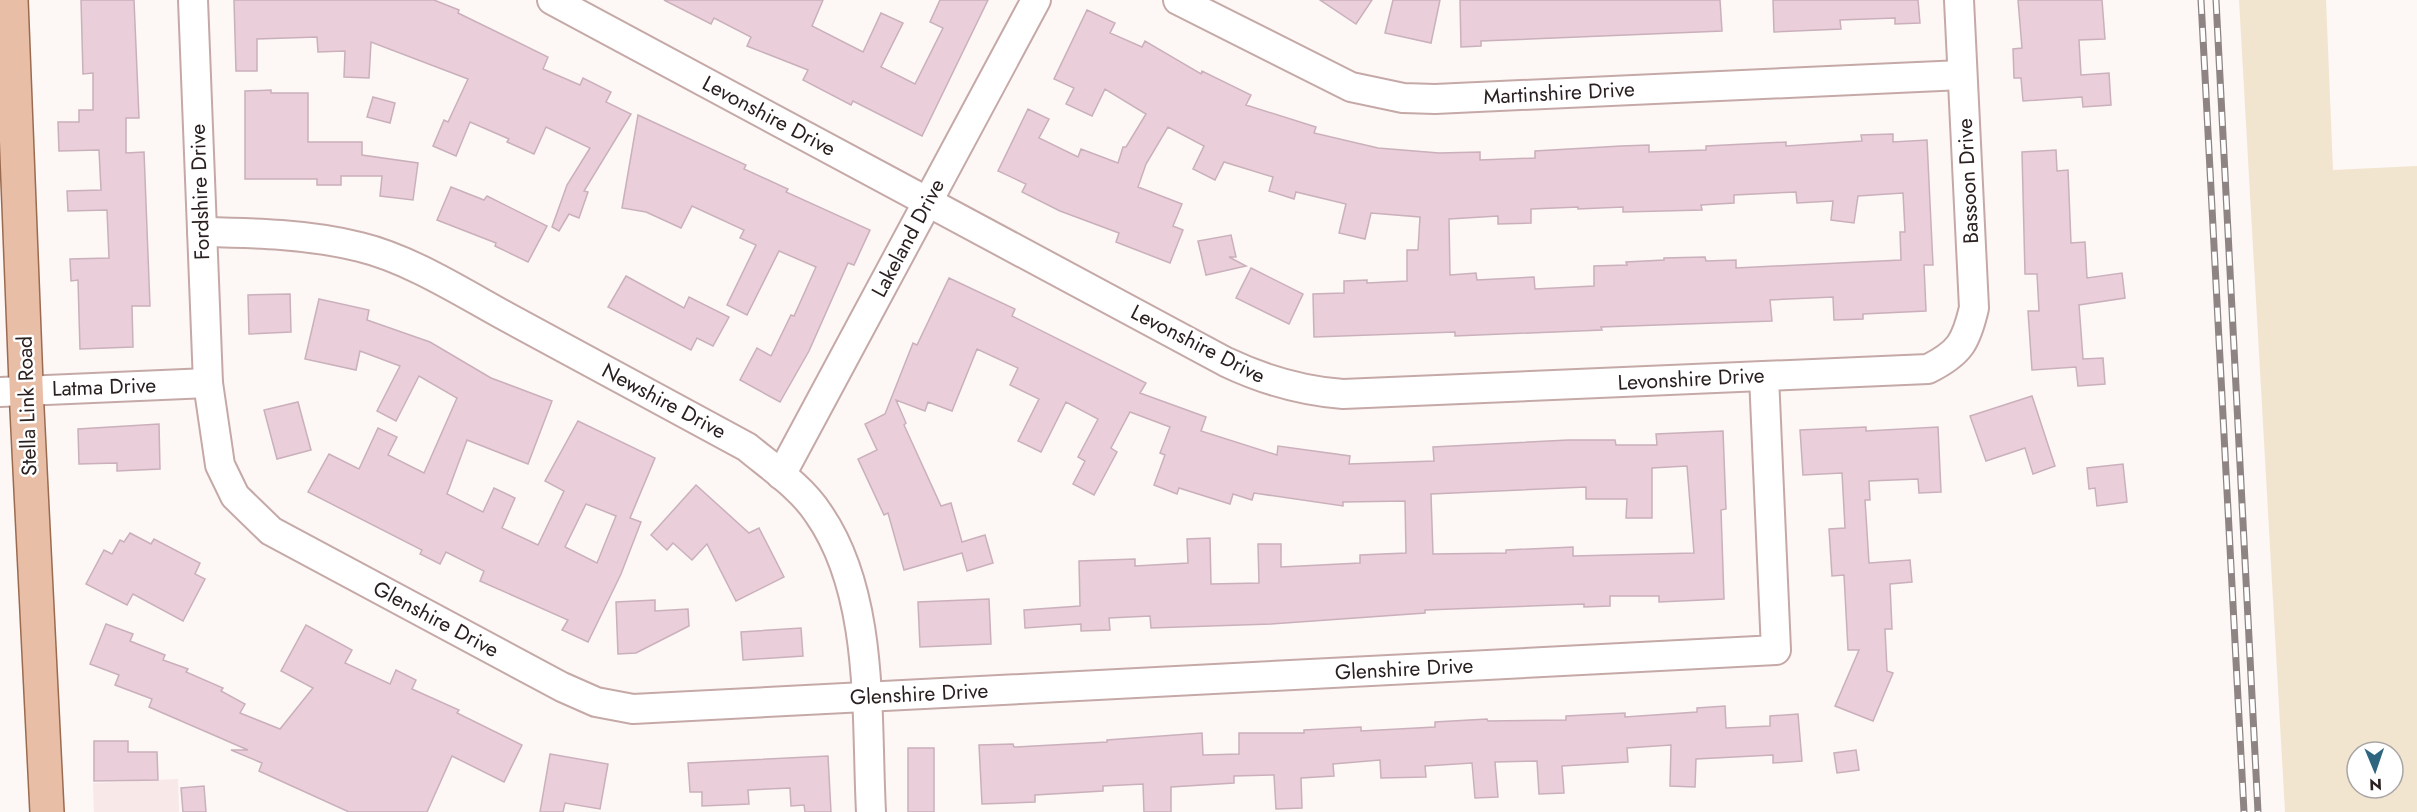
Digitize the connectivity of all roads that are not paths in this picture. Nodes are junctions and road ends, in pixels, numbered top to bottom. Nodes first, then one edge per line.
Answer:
1 (11, 0) edge
2 (193, 0) edge
3 (552, 0) edge
4 (1036, 0) edge
5 (1178, 0) edge
6 (1959, 0) edge
7 (7, 68) edge
8 (1962, 75) junction
9 (928, 201) junction
10 (202, 232) junction
11 (1952, 357) joint
12 (1764, 376) junction
13 (208, 383) junction
14 (13, 391) edge
15 (780, 475) junction
16 (866, 697) junction
17 (47, 812) edge
18 (871, 812) edge

1 - 7 main road, Stella Link Road
2 - 10 street, Fordshire Drive
3 - 9 street, Levonshire Drive
4 - 9 street, Lakeland Drive
5 - 8 street, Martinshire Drive
6 - 8 street, Bassoon Drive
7 - 14 main road, Stella Link Road
8 - 11 street, Bassoon Drive
9 - 12 street, Levonshire Drive
9 - 15 street, Lakeland Drive
10 - 13 street, Fordshire Drive
10 - 15 street, Newshire Drive
11 - 12 street, Levonshire Drive
12 - 16 street, Glenshire Drive
13 - 14 street, Latma Drive
13 - 16 street, Glenshire Drive
14 - 17 main road, Stella Link Road
15 - 16 street, Newshire Drive
16 - 18 street, Newshire Drive

